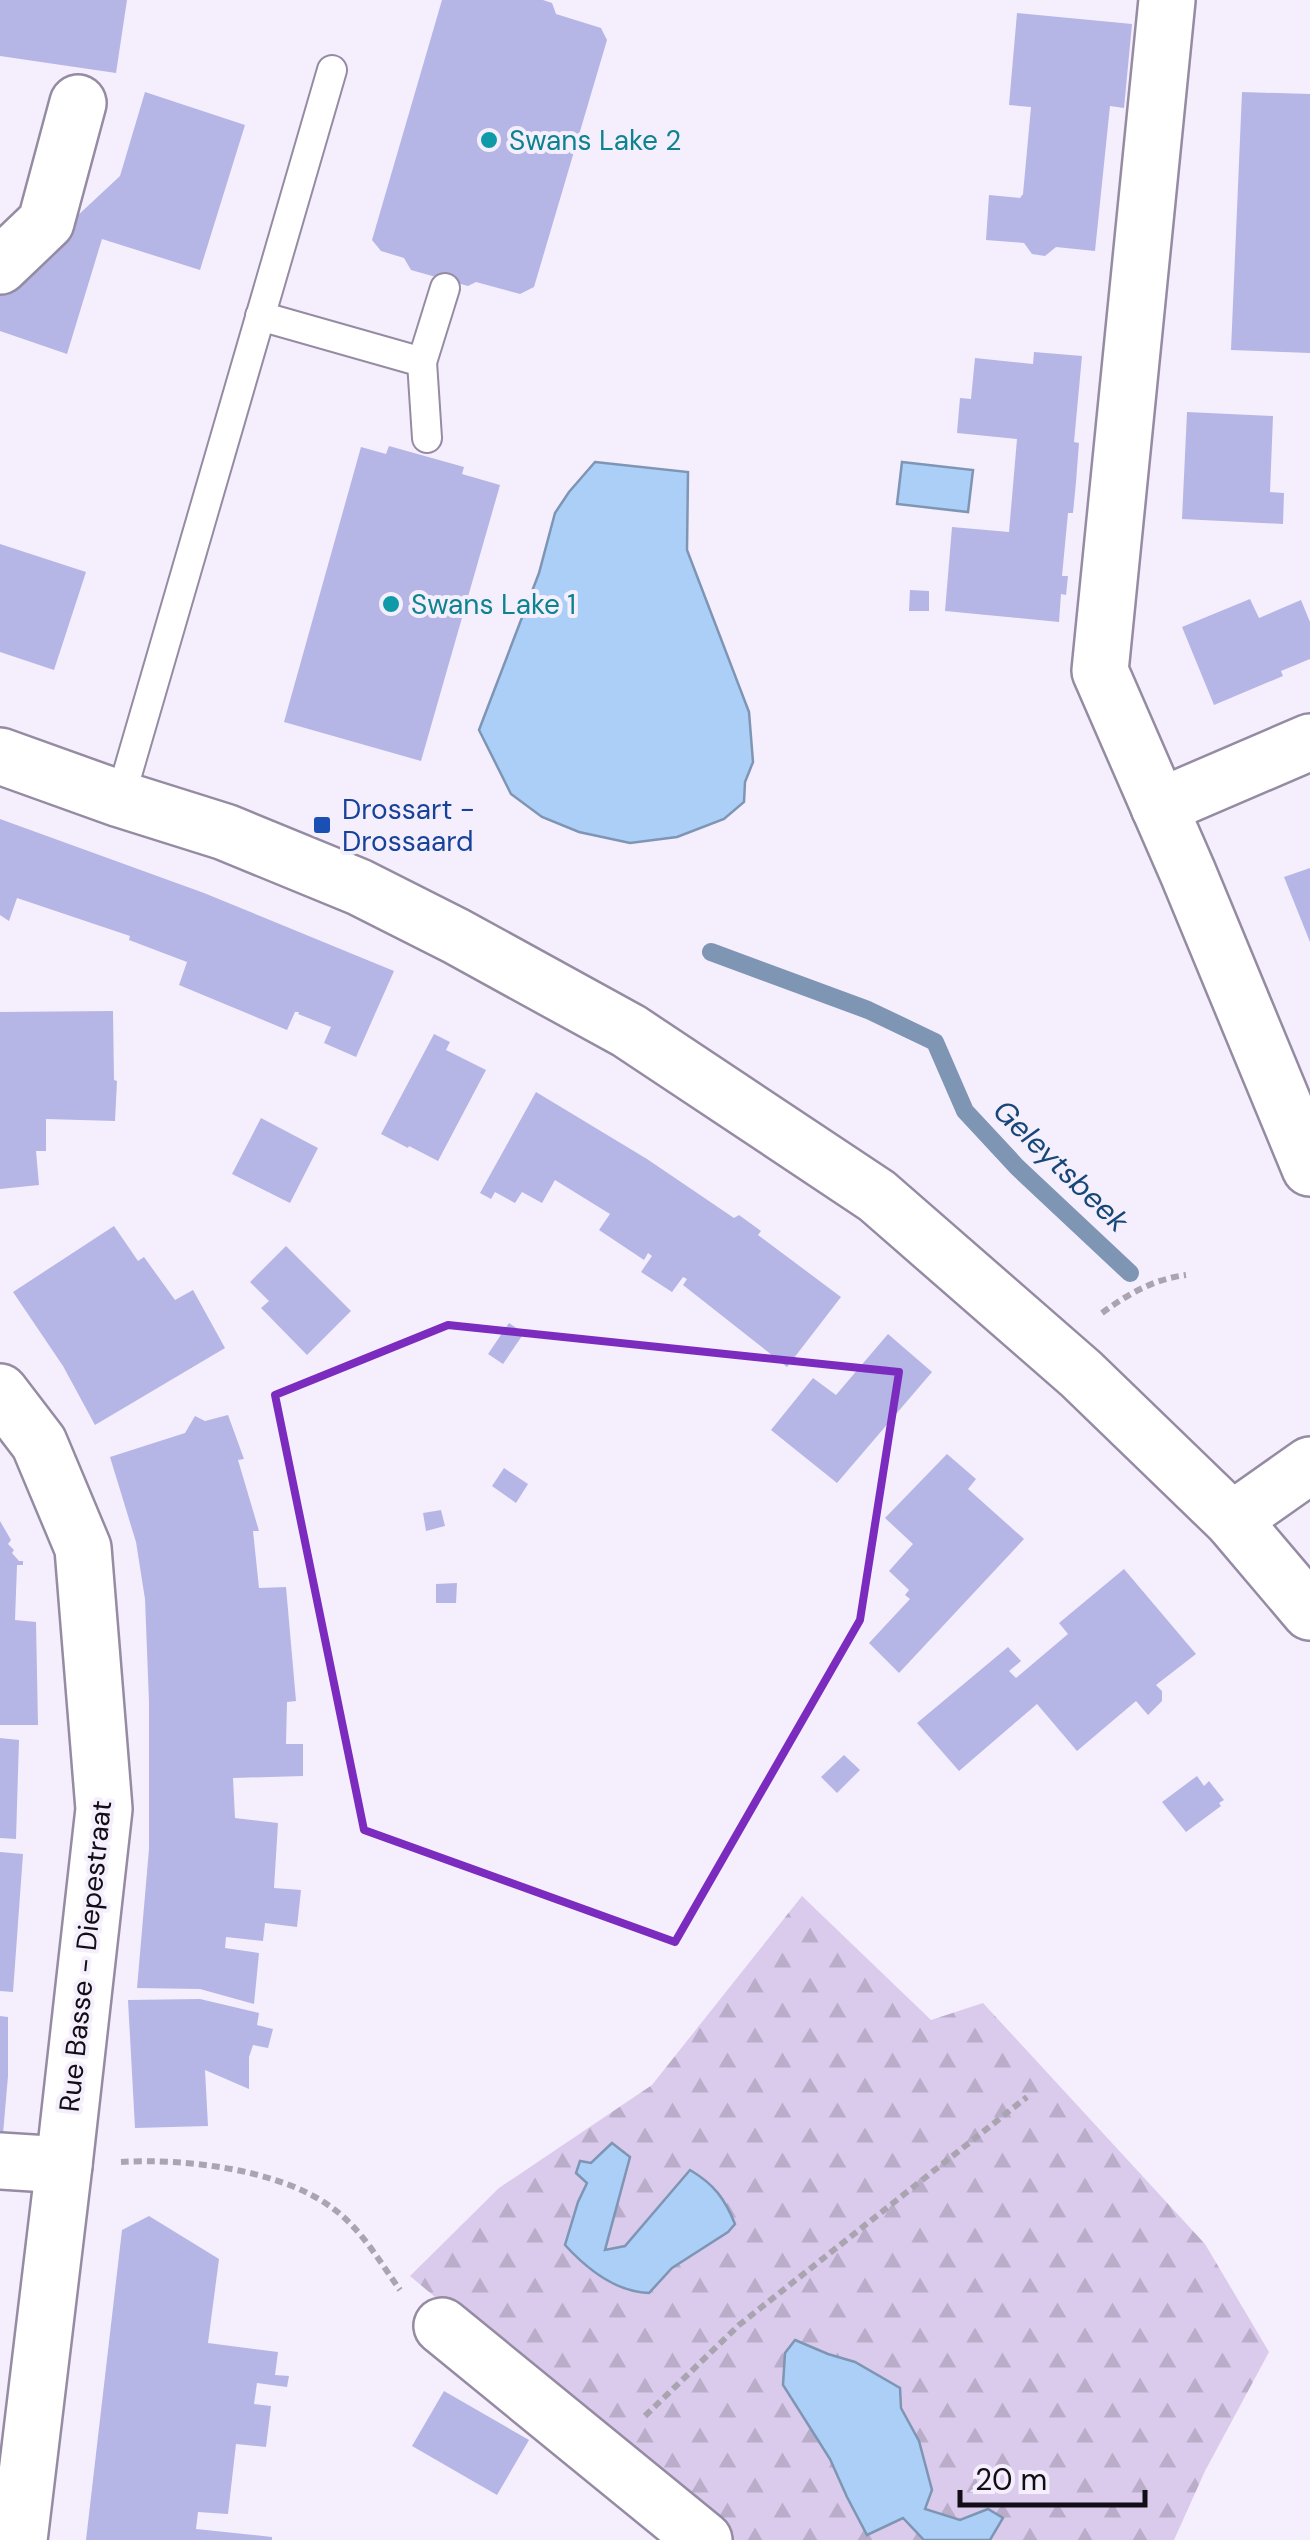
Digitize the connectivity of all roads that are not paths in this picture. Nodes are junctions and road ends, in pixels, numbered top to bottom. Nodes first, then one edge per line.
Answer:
1 (1167, 0) edge
2 (332, 70) dead end
3 (78, 103) dead end
4 (0, 266) edge
5 (445, 288) dead end
6 (260, 316) junction
7 (422, 362) junction
8 (427, 438) dead end
9 (1310, 742) edge
10 (0, 756) edge
11 (120, 799) junction
12 (1159, 806) junction
13 (1310, 1168) edge
14 (0, 1392) edge
15 (1310, 1466) edge
16 (1232, 1520) junction
17 (1310, 1612) edge
18 (0, 2161) edge
19 (64, 2165) junction
20 (442, 2326) road end
21 (19, 2540) edge
22 (704, 2540) edge

1 - 12 street
2 - 6 lane
3 - 4 street
5 - 7 lane
6 - 7 lane
6 - 11 lane
7 - 8 lane
9 - 12 street
10 - 11 street
11 - 16 street
12 - 13 street
14 - 19 street, Rue Basse - Diepestraat
15 - 16 street
16 - 17 street
18 - 19 street
19 - 21 street, Rue Basse - Diepestraat
20 - 22 street

